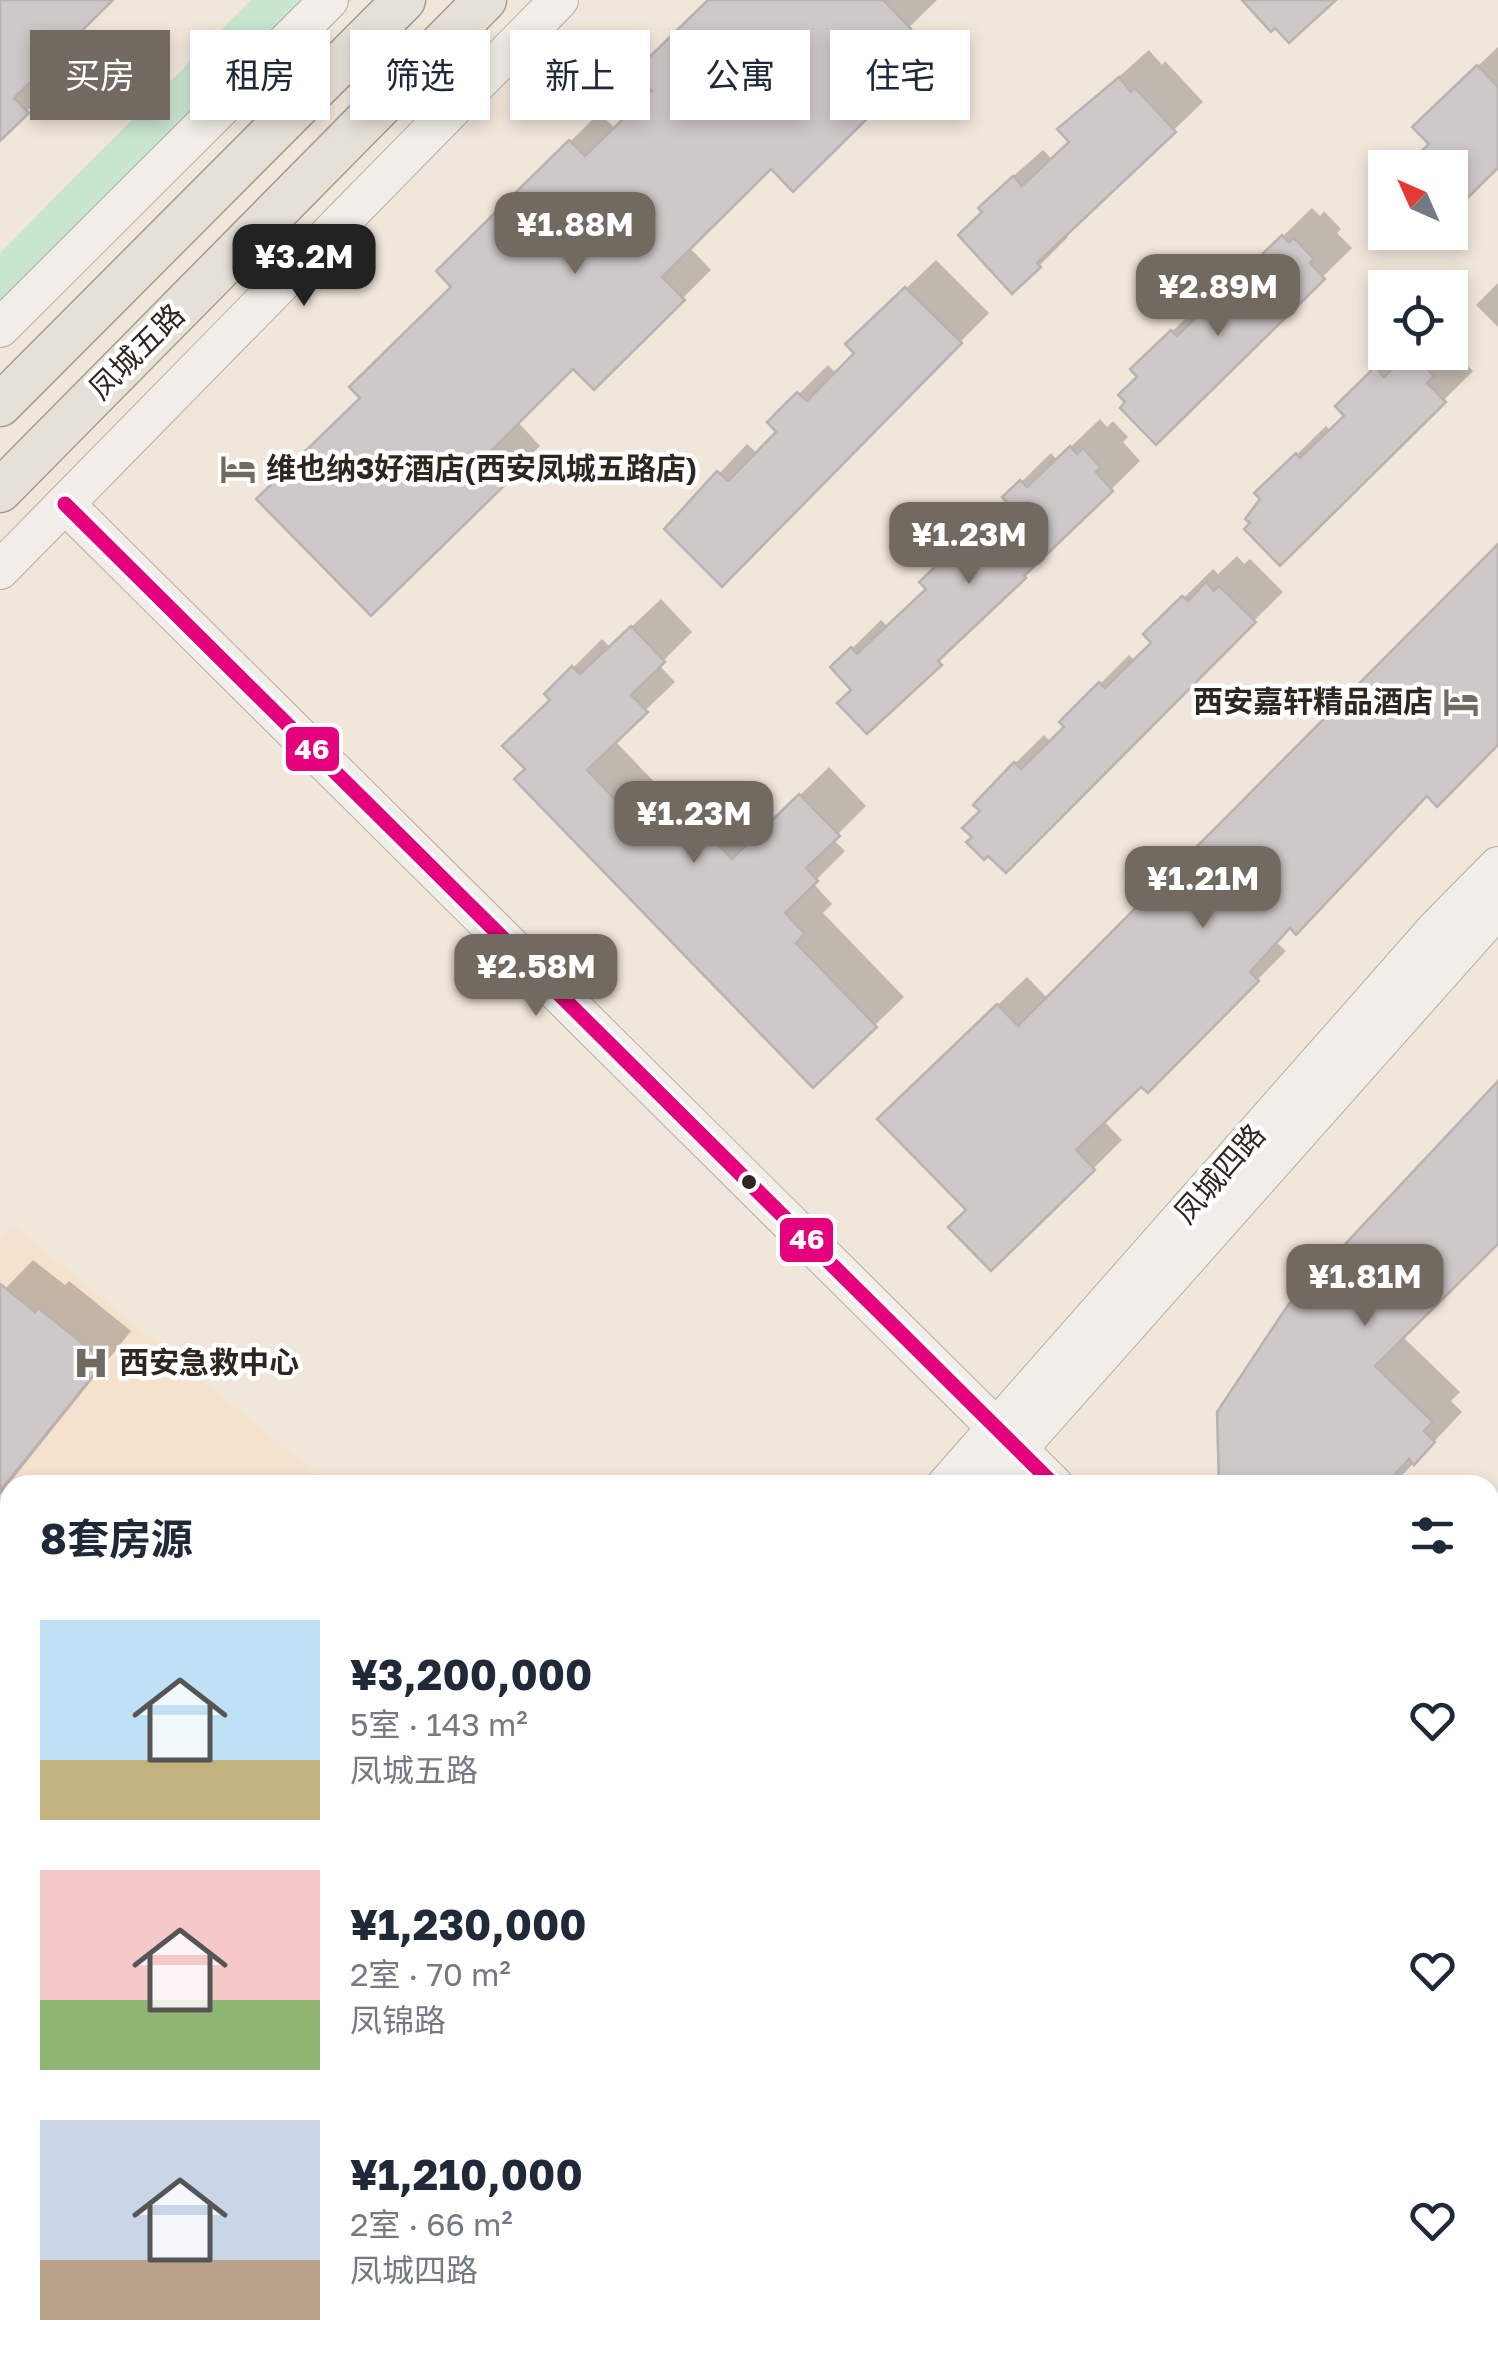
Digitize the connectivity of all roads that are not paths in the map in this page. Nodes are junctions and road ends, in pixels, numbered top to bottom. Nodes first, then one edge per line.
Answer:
1 (329, 0) edge
2 (404, 0) edge
3 (485, 0) edge
4 (559, 0) edge
5 (0, 328) edge
6 (0, 404) edge
7 (0, 491) edge
8 (66, 504) junction
9 (0, 570) edge
10 (1498, 866) edge
11 (1498, 908) edge
12 (1006, 1438) junction
13 (959, 1475) edge
14 (990, 1475) edge
15 (1044, 1475) edge

1 - 5 street
2 - 6 main road, 凤城五路
3 - 7 main road, 凤城五路
4 - 8 street
8 - 9 street
8 - 12 street
10 - 12 street, 凤城四路
11 - 12 street, 凤城四路
12 - 13 street, 凤城四路
12 - 14 street, 凤城四路
12 - 15 street

